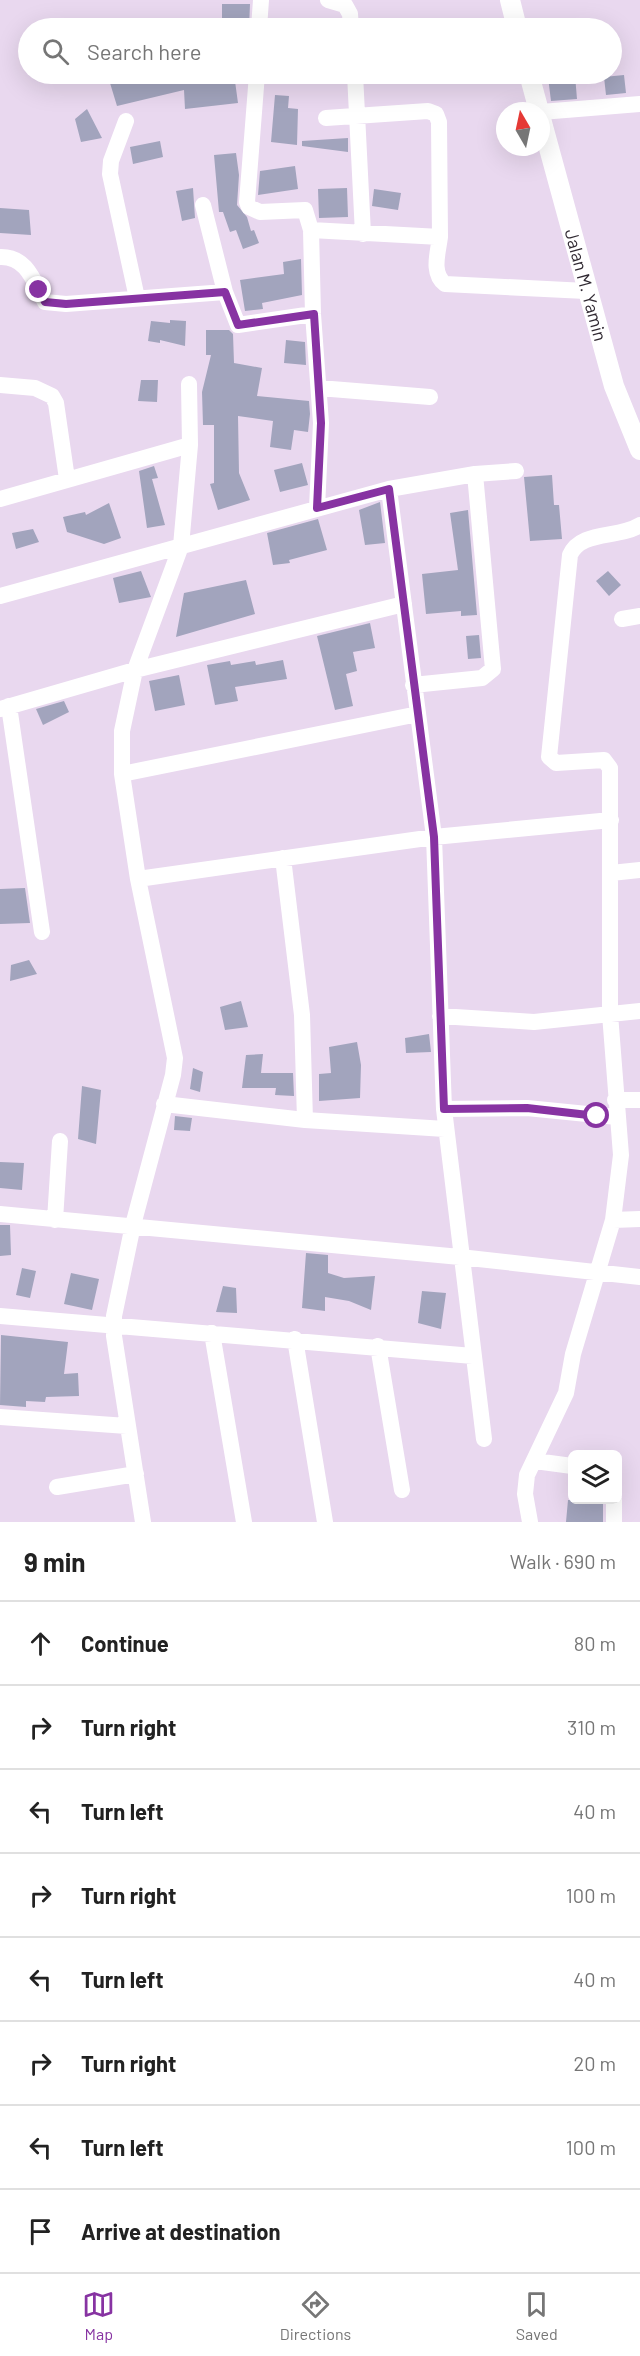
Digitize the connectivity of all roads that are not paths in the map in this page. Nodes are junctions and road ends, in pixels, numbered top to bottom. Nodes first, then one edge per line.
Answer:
1 (261, 0) edge
2 (328, 0) edge
3 (510, 0) edge
4 (260, 18) edge
5 (350, 18) edge
6 (514, 18) edge
7 (256, 84) edge
8 (356, 84) edge
9 (532, 84) edge
10 (537, 102) edge
11 (640, 104) edge
12 (550, 110) edge
13 (359, 115) junction
14 (326, 118) dead end
15 (126, 121) dead end
16 (550, 153) edge
17 (203, 205) dead end
18 (312, 230) junction
19 (363, 234) junction
20 (440, 237) junction
21 (0, 257) edge
22 (586, 291) junction
23 (225, 292) junction
24 (137, 298) junction
25 (314, 314) junction
26 (189, 384) dead end
27 (0, 385) edge
28 (320, 388) junction
29 (430, 397) dead end
30 (190, 445) junction
31 (640, 450) edge
32 (516, 471) dead end
33 (475, 474) junction
34 (67, 479) junction
35 (389, 489) junction
36 (0, 499) edge
37 (317, 508) junction
38 (640, 525) edge
39 (181, 546) junction
40 (0, 596) edge
41 (404, 604) junction
42 (640, 616) edge
43 (622, 619) dead end
44 (135, 670) junction
45 (413, 685) junction
46 (5, 708) edge
47 (418, 714) junction
48 (122, 774) junction
49 (611, 820) junction
50 (434, 837) junction
51 (283, 858) junction
52 (640, 870) edge
53 (610, 873) junction
54 (138, 879) junction
55 (42, 932) dead end
56 (640, 1011) edge
57 (610, 1014) junction
58 (440, 1016) junction
59 (640, 1100) edge
60 (164, 1104) junction
61 (444, 1109) junction
62 (616, 1109) junction
63 (305, 1120) junction
64 (445, 1129) junction
65 (60, 1141) dead end
66 (0, 1214) edge
67 (640, 1219) edge
68 (55, 1220) junction
69 (613, 1221) junction
70 (133, 1225) junction
71 (460, 1257) junction
72 (595, 1274) junction
73 (640, 1277) edge
74 (0, 1316) edge
75 (113, 1325) junction
76 (212, 1333) junction
77 (295, 1339) junction
78 (378, 1346) junction
79 (473, 1356) junction
80 (0, 1417) edge
81 (128, 1426) junction
82 (484, 1438) dead end
83 (535, 1461) junction
84 (568, 1465) edge
85 (136, 1474) junction
86 (57, 1487) dead end
87 (402, 1490) dead end
88 (614, 1504) edge
89 (143, 1522) edge
90 (244, 1522) edge
91 (325, 1522) edge
92 (530, 1522) edge
93 (614, 1522) edge

1 - 4 street
2 - 5 street
3 - 6 street
7 - 18 street
8 - 13 street
9 - 10 street
11 - 12 street
13 - 14 street
13 - 19 street
13 - 20 street
15 - 24 street
16 - 22 street, Jalan M. Yamin
17 - 23 street
18 - 19 street
18 - 25 street
19 - 20 street
20 - 22 street
21 - 24 street
22 - 31 street, Jalan M. Yamin
23 - 24 street
23 - 25 street
25 - 28 street
26 - 30 street
27 - 34 street
28 - 29 street
28 - 37 street
30 - 34 street
30 - 39 street
32 - 33 street
33 - 35 street
33 - 45 street
34 - 36 street
35 - 37 street
35 - 41 street
37 - 39 street
38 - 49 street
39 - 40 street
39 - 44 street
41 - 44 street
41 - 45 street
42 - 43 street
44 - 46 street
44 - 48 street
45 - 47 street
46 - 55 street
47 - 48 street
47 - 50 street
48 - 54 street
49 - 50 street
49 - 53 street
50 - 51 street
50 - 58 street
51 - 54 street
51 - 63 street
52 - 53 street
53 - 57 street
54 - 60 street
56 - 57 street
57 - 58 street
57 - 62 street
58 - 61 street
59 - 62 street
60 - 63 street
60 - 70 street
61 - 62 street
61 - 64 street
62 - 69 street
63 - 64 street
64 - 71 street
65 - 68 street
66 - 68 street
67 - 69 street
68 - 70 street
69 - 72 street
70 - 71 street
70 - 75 street
71 - 72 street
71 - 79 street
72 - 73 street
72 - 83 street
74 - 75 street
75 - 76 street
75 - 81 street
76 - 77 street
76 - 90 street
77 - 78 street
77 - 91 street
78 - 79 street
78 - 87 street
79 - 82 street
80 - 81 street
81 - 85 street
83 - 84 street
83 - 92 street
85 - 86 street
85 - 89 street
88 - 93 street

